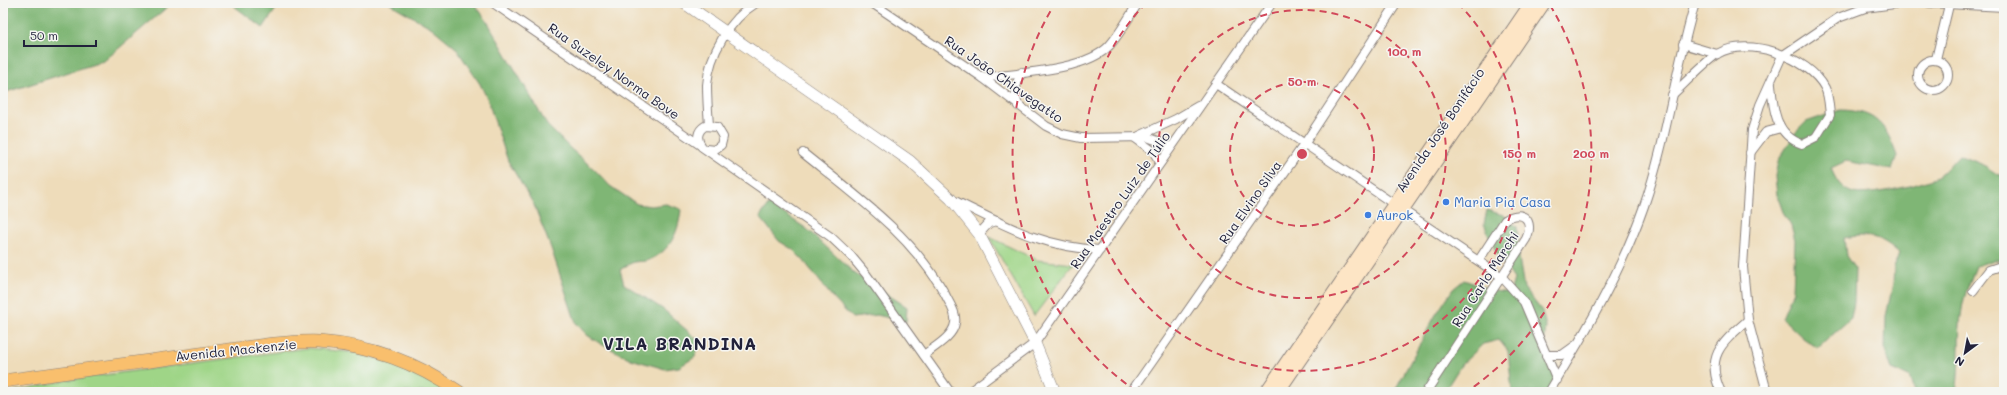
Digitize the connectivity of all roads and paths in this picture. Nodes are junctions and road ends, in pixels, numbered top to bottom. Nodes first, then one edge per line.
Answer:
1 (493, 3) edge
2 (684, 3) edge
3 (756, 3) edge
4 (872, 3) edge
5 (1138, 3) edge
6 (1272, 3) edge
7 (1397, 3) edge
8 (1531, 3) edge
9 (1544, 3) edge
10 (1695, 3) edge
11 (1902, 3) edge
12 (1929, 3) edge
13 (1949, 5) junction
14 (2004, 7) edge
15 (727, 32) junction
16 (1683, 44) junction
17 (1717, 54) junction
18 (1782, 56) junction
19 (1936, 59) dead end
20 (1022, 72) junction
21 (983, 78) junction
22 (1771, 83) junction
23 (1216, 84) junction
24 (1672, 95) junction
25 (1202, 103) junction
26 (1018, 106) junction
27 (709, 126) junction
28 (1781, 128) junction
29 (1134, 138) junction
30 (1305, 143) junction
31 (1170, 147) junction
32 (704, 148) junction
33 (803, 153) dead end
34 (1750, 153) junction
35 (1160, 162) junction
36 (951, 199) junction
37 (1398, 208) junction
38 (997, 221) junction
39 (979, 234) junction
40 (1100, 250) junction
41 (1479, 260) junction
42 (2004, 265) edge
43 (1502, 277) junction
44 (1973, 292) dead end
45 (1748, 320) junction
46 (1580, 342) junction
47 (1035, 343) junction
48 (924, 355) junction
49 (1546, 355) junction
50 (1566, 364) junction
51 (1551, 366) junction
52 (1556, 380) junction
53 (3, 381) edge
54 (459, 392) edge
55 (950, 392) edge
56 (969, 392) edge
57 (1055, 392) edge
58 (1131, 392) edge
59 (1266, 392) edge
60 (1278, 392) edge
61 (1426, 392) edge
62 (1549, 392) edge
63 (1720, 392) edge
64 (1767, 392) edge

1 - 32 street, Rua Suzeley Norma Bove
2 - 15 street
3 - 15 street
4 - 21 street, Rua João Chiavegatto
5 - 20 street
6 - 23 street, Rua Maestro Luiz de Túlio
7 - 30 street, Rua Elvino Silva
8 - 37 main road, Avenida José Bonifácio
9 - 37 main road, Avenida José Bonifácio
10 - 16 street
11 - 18 street
12 - 13 street
13 - 14 street
13 - 19 street
15 - 27 street
15 - 36 street
16 - 17 street
16 - 24 street
17 - 18 street
17 - 24 street
18 - 22 street
18 - 28 street
20 - 21 street
20 - 26 street
21 - 26 street, Rua João Chiavegatto
22 - 28 street
22 - 34 street
23 - 25 street, Rua Maestro Luiz de Túlio
23 - 30 street
24 - 46 street
25 - 29 street
25 - 31 street, Rua Maestro Luiz de Túlio
26 - 29 street, Rua João Chiavegatto
27 - 32 street
27 - 32 street
28 - 34 street
29 - 31 street, Rua João Chiavegatto
29 - 35 street
30 - 37 street
30 - 58 street, Rua Elvino Silva
31 - 35 street, Rua Maestro Luiz de Túlio
32 - 48 street, Rua Suzeley Norma Bove
33 - 48 street
34 - 45 street
35 - 40 street, Rua Maestro Luiz de Túlio
36 - 38 street
36 - 39 street
37 - 41 street
37 - 59 main road, Avenida José Bonifácio
37 - 60 main road, Avenida José Bonifácio
38 - 39 street
38 - 40 street
39 - 47 street
40 - 47 street, Rua Maestro Luiz de Túlio
41 - 43 street
41 - 43 street, Rua Carlo Marchi
42 - 44 street
43 - 49 street
43 - 61 street, Rua Carlo Marchi
45 - 63 street
45 - 64 street
46 - 49 street
46 - 50 street
47 - 56 street, Rua Maestro Luiz de Túlio
47 - 57 street
48 - 55 street, Rua Suzeley Norma Bove
49 - 51 street
50 - 51 street
50 - 52 street
51 - 52 street
52 - 62 street
53 - 54 main road, Avenida Mackenzie

